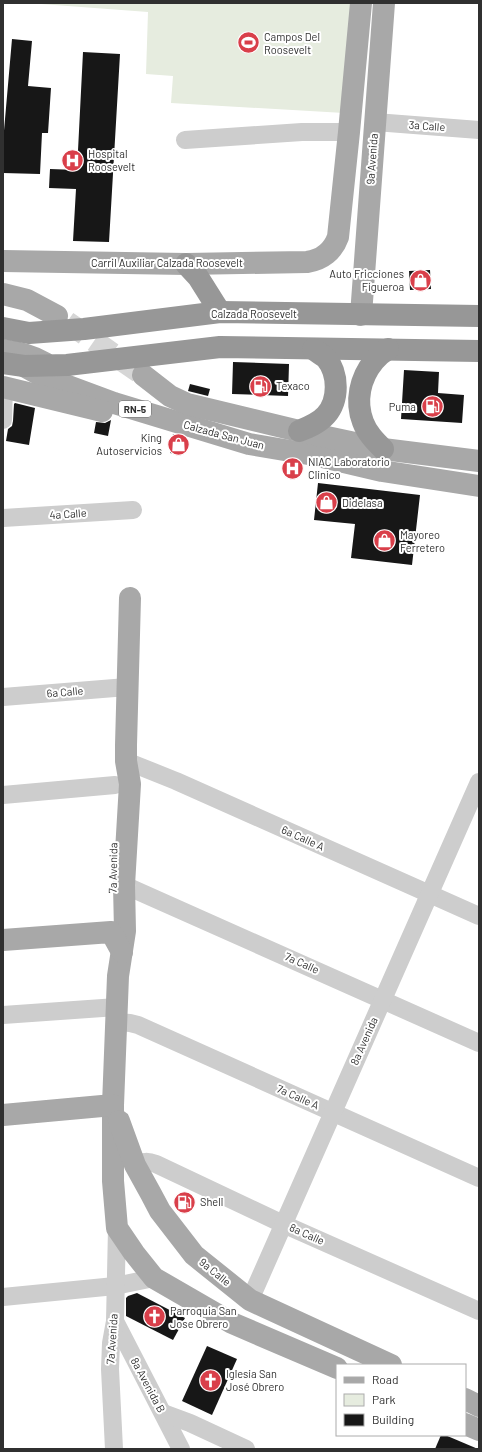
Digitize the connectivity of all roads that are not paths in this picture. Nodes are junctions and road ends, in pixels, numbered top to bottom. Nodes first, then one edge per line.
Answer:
1 (361, 3) edge
2 (384, 3) edge
3 (375, 122) junction
4 (479, 130) edge
5 (349, 132) junction
6 (185, 140) dead end
7 (3, 261) edge
8 (186, 264) junction
9 (3, 294) edge
10 (220, 312) junction
11 (361, 315) junction
12 (57, 316) tunnel mouth
13 (479, 316) edge
14 (3, 328) edge
15 (30, 333) junction
16 (3, 340) edge
17 (313, 349) junction
18 (388, 349) junction
19 (3, 350) edge
20 (479, 351) edge
21 (3, 363) edge
22 (48, 365) junction
23 (24, 366) junction
24 (143, 375) tunnel mouth
25 (4, 387) edge
26 (3, 420) edge
27 (299, 431) junction
28 (250, 444) junction
29 (383, 449) junction
30 (479, 461) edge
31 (479, 486) edge
32 (133, 510) dead end
33 (3, 518) edge
34 (130, 598) dead end
35 (127, 687) junction
36 (3, 698) edge
37 (126, 761) junction
38 (479, 783) edge
39 (114, 785) junction
40 (3, 795) edge
41 (124, 885) junction
42 (430, 894) junction
43 (479, 916) edge
44 (111, 932) junction
45 (3, 940) edge
46 (122, 952) junction
47 (118, 976) junction
48 (383, 999) junction
49 (3, 1015) edge
50 (116, 1015) junction
51 (479, 1043) edge
52 (114, 1105) junction
53 (333, 1112) junction
54 (3, 1115) edge
55 (135, 1164) junction
56 (479, 1178) edge
57 (113, 1181) junction
58 (283, 1224) junction
59 (117, 1228) junction
60 (154, 1278) junction
61 (115, 1286) junction
62 (3, 1297) edge
63 (250, 1300) junction
64 (479, 1311) edge
65 (114, 1321) junction
66 (388, 1364) edge
67 (336, 1368) edge
68 (466, 1400) edge
69 (479, 1406) edge
70 (163, 1413) junction
71 (466, 1424) edge
72 (479, 1430) edge
73 (236, 1448) edge
74 (114, 1449) edge
75 (181, 1449) edge

1 - 5 main road
2 - 3 main road, 9a Avenida
3 - 4 street, 3a Calle
3 - 11 main road, 9a Avenida
5 - 6 street
5 - 8 main road, Carril Auxiliar Calzada Roosevelt
7 - 8 main road, Carril Auxiliar Calzada Roosevelt
8 - 10 highway
9 - 12 main road
10 - 11 highway, Calzada Roosevelt
10 - 15 highway, Calzada Roosevelt
11 - 13 highway, Calzada Roosevelt
14 - 15 highway, Calzada Roosevelt
15 - 16 main road, Calzada Roosevelt
17 - 18 highway
17 - 22 highway
17 - 27 highway
18 - 20 highway
18 - 29 highway
19 - 22 main road
21 - 23 highway
22 - 23 highway
23 - 28 main road, Calzada San Juan / RN-5
24 - 27 main road, Calzada San Juan / RN-5
25 - 26 street
25 - 28 main road
27 - 29 main road, Calzada San Juan / RN-5
28 - 31 main road, Calzada San Juan / RN-5
29 - 30 main road, Calzada San Juan / RN-5
32 - 33 street, 4a Calle
34 - 35 main road, 7a Avenida
35 - 36 street, 6a Calle
35 - 37 main road, 7a Avenida
37 - 39 main road, 7a Avenida
37 - 41 main road, 7a Avenida
37 - 42 street, 6a Calle A
38 - 42 street, 8a Avenida
39 - 40 street
39 - 44 main road, 7a Avenida
41 - 46 main road, 7a Avenida
41 - 48 street, 7a Calle
42 - 43 street, 6a Calle A
42 - 48 street, 8a Avenida
44 - 45 main road
44 - 46 main road
44 - 47 main road, 7a Avenida
46 - 47 main road, 7a Avenida
47 - 50 main road, 7a Avenida
48 - 51 street, 7a Calle
48 - 53 street, 8a Avenida
49 - 50 street, 7a Calle A
50 - 52 main road, 7a Avenida
50 - 53 street, 7a Calle A
52 - 54 main road
52 - 55 main road, 9a Calle
52 - 57 main road, 7a Avenida
53 - 56 street, 7a Calle A
53 - 58 street, 8a Avenida
55 - 57 main road
55 - 58 street, 8a Calle
55 - 63 main road, 9a Calle
57 - 59 main road
58 - 63 street, 8a Avenida
58 - 64 street, 8a Calle
59 - 60 main road
59 - 61 street, 7a Avenida
60 - 61 street
60 - 67 main road
61 - 62 street
61 - 65 street, 7a Avenida
63 - 66 main road, 9a Calle
65 - 70 street, 8a Avenida B
65 - 74 street, 7a Avenida
68 - 69 main road
70 - 73 street
70 - 75 street, 8a Avenida B
71 - 72 main road

